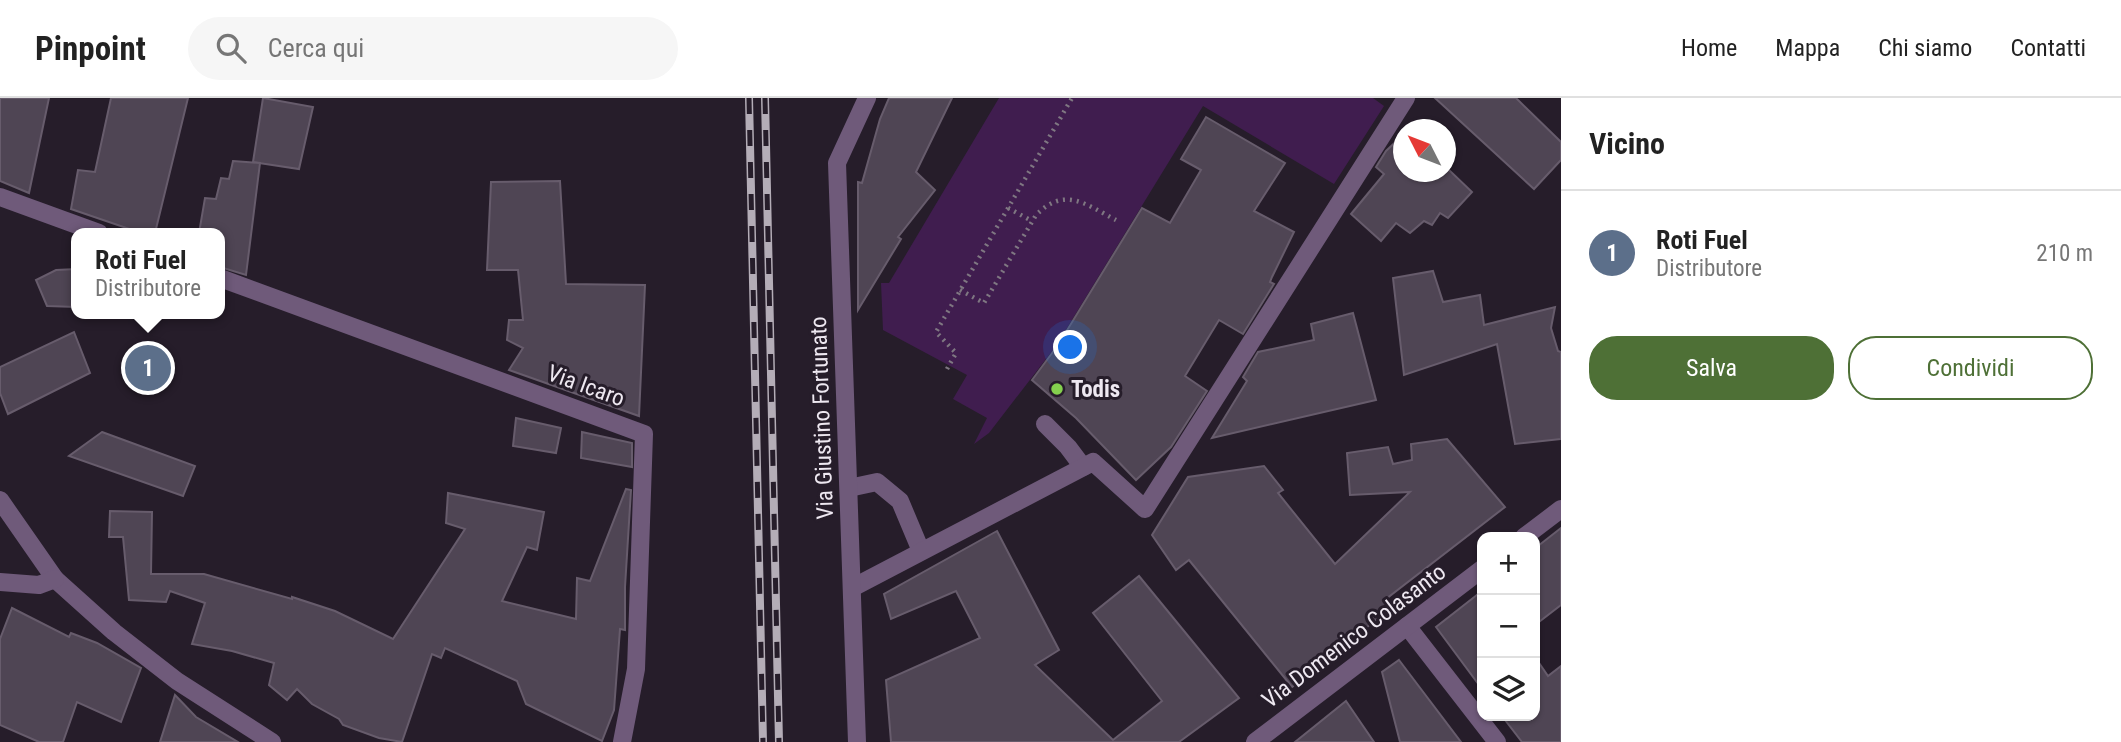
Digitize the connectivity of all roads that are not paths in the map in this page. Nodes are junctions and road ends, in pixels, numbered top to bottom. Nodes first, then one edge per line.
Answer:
1 (867, 98) edge
2 (1406, 98) edge
3 (0, 197) edge
4 (85, 228) edge
5 (225, 280) edge
6 (1045, 424) dead end
7 (1083, 467) junction
8 (849, 488) junction
9 (0, 500) edge
10 (1561, 509) edge
11 (1531, 532) edge
12 (921, 551) junction
13 (1477, 573) edge
14 (55, 579) junction
15 (0, 582) edge
16 (852, 587) junction
17 (1407, 626) junction
18 (272, 742) edge
19 (622, 742) edge
20 (857, 742) edge
21 (1255, 742) edge
22 (1497, 742) edge

1 - 8 street, Via Giustino Fortunato
2 - 7 street
3 - 4 street
5 - 19 street, Via Icaro
6 - 7 street
7 - 12 street
8 - 12 street
8 - 16 street, Via Giustino Fortunato
9 - 14 street
10 - 11 street
12 - 16 street
13 - 17 street, Via Domenico Colasanto
14 - 15 street
14 - 18 street
16 - 20 street, Via Giustino Fortunato
17 - 21 street, Via Domenico Colasanto
17 - 22 street

